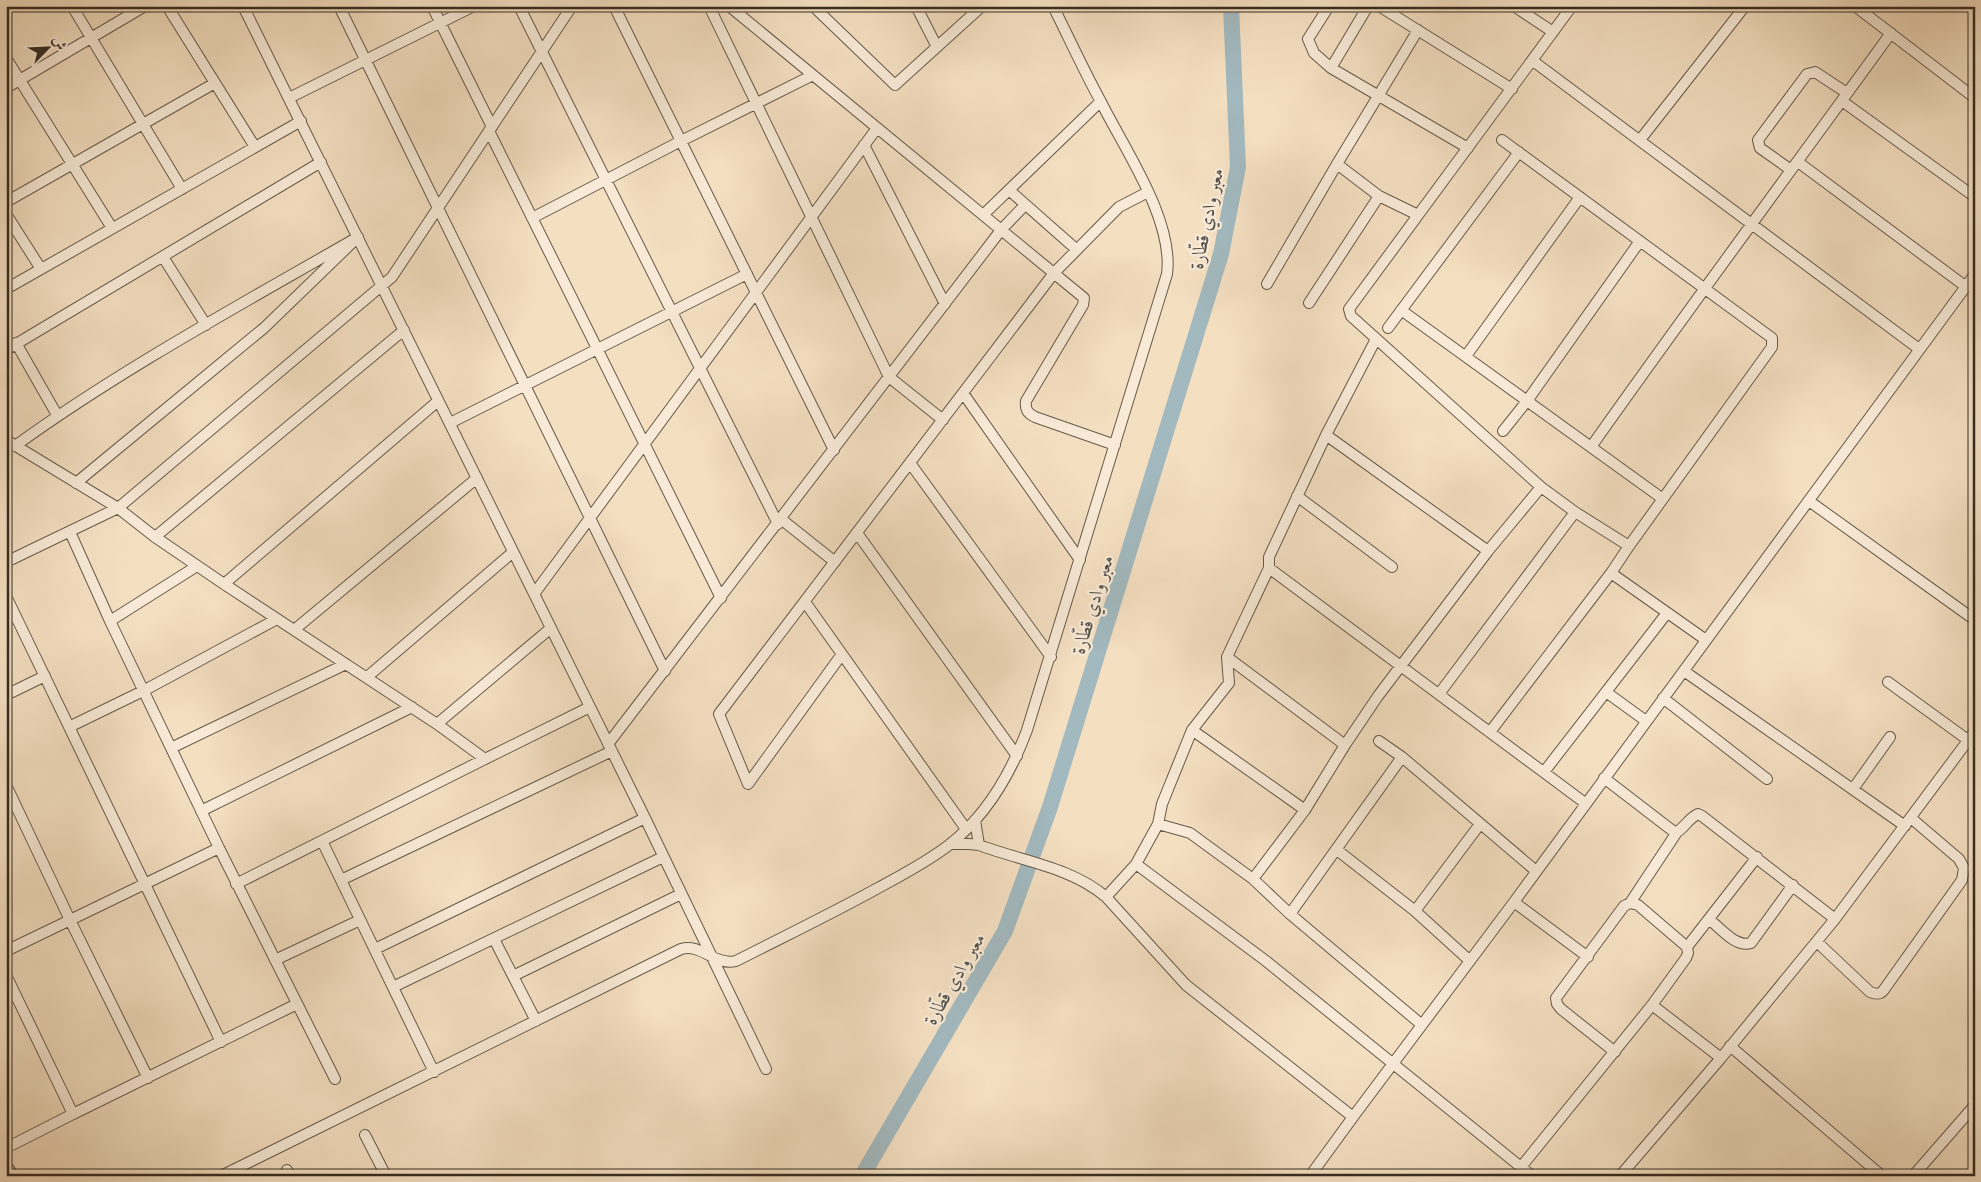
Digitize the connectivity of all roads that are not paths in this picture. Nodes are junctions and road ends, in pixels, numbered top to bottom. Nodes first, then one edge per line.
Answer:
1 (72, 6) edge
2 (145, 6) edge
3 (167, 6) edge
4 (243, 6) edge
5 (339, 6) edge
6 (432, 6) edge
7 (474, 6) edge
8 (519, 6) edge
9 (572, 6) edge
10 (614, 6) edge
11 (709, 6) edge
12 (729, 6) edge
13 (812, 6) edge
14 (916, 6) edge
15 (982, 6) edge
16 (1054, 6) edge
17 (1328, 6) edge
18 (1368, 6) edge
19 (1379, 6) edge
20 (1514, 6) edge
21 (1572, 6) edge
22 (1745, 6) edge
23 (1855, 6) edge
24 (1868, 10) edge
25 (440, 23) junction
26 (1418, 30) junction
27 (1553, 32) junction
28 (1891, 33) junction
29 (91, 38) junction
30 (936, 47) junction
31 (542, 52) junction
32 (6, 58) edge
33 (365, 59) junction
34 (1533, 61) junction
35 (1331, 68) junction
36 (813, 75) junction
37 (20, 80) junction
38 (215, 83) junction
39 (6, 88) edge
40 (1512, 90) junction
41 (1378, 95) junction
42 (1845, 97) junction
43 (289, 98) junction
44 (1975, 98) edge
45 (1100, 102) junction
46 (756, 104) junction
47 (300, 121) junction
48 (143, 124) junction
49 (877, 128) junction
50 (490, 129) junction
51 (1502, 140) dead end
52 (1640, 140) junction
53 (680, 141) junction
54 (864, 145) junction
55 (255, 147) junction
56 (1468, 148) junction
57 (1519, 152) junction
58 (321, 162) junction
59 (1798, 162) junction
60 (73, 164) junction
61 (1337, 164) junction
62 (1791, 170) junction
63 (606, 181) junction
64 (182, 189) junction
65 (1009, 190) junction
66 (1148, 192) junction
67 (1379, 196) junction
68 (1580, 197) junction
69 (1975, 197) edge
70 (6, 202) edge
71 (1026, 205) junction
72 (439, 207) junction
73 (6, 214) edge
74 (983, 215) junction
75 (1418, 215) junction
76 (811, 217) junction
77 (532, 218) junction
78 (1752, 224) junction
79 (112, 228) junction
80 (1001, 230) junction
81 (358, 237) junction
82 (1640, 241) junction
83 (1077, 250) junction
84 (163, 257) junction
85 (41, 269) junction
86 (1054, 273) junction
87 (746, 274) junction
88 (1975, 274) edge
89 (1268, 284) dead end
90 (382, 285) junction
91 (1966, 286) junction
92 (1704, 288) junction
93 (6, 289) edge
94 (756, 292) junction
95 (1309, 303) dead end
96 (945, 304) junction
97 (1401, 310) junction
98 (672, 312) junction
99 (206, 325) junction
100 (1388, 328) dead end
101 (404, 330) junction
102 (1376, 339) junction
103 (16, 343) junction
104 (598, 349) junction
105 (1919, 349) junction
106 (6, 350) edge
107 (1466, 356) junction
108 (700, 368) junction
109 (889, 377) junction
110 (526, 386) junction
111 (963, 392) junction
112 (438, 400) junction
113 (1527, 401) junction
114 (57, 415) junction
115 (943, 420) junction
116 (450, 423) junction
117 (1503, 431) dead end
118 (1326, 435) junction
119 (10, 443) edge
120 (644, 444) junction
121 (1115, 445) junction
122 (1591, 446) junction
123 (834, 450) junction
124 (910, 463) junction
125 (476, 478) junction
126 (76, 483) junction
127 (1541, 487) junction
128 (1297, 496) junction
129 (1663, 499) junction
130 (1808, 501) junction
131 (118, 508) junction
132 (1576, 512) junction
133 (590, 518) junction
134 (780, 522) junction
135 (70, 532) junction
136 (857, 533) junction
137 (155, 537) junction
138 (1629, 546) junction
139 (1488, 551) junction
140 (513, 552) junction
141 (1080, 560) junction
142 (6, 562) edge
143 (835, 562) junction
144 (197, 566) junction
145 (1392, 567) dead end
146 (1270, 568) junction
147 (1611, 573) junction
148 (224, 584) junction
149 (534, 594) junction
150 (6, 596) edge
151 (721, 598) junction
152 (805, 602) junction
153 (1667, 613) junction
154 (277, 619) junction
155 (1975, 620) edge
156 (110, 621) junction
157 (551, 628) junction
158 (294, 630) junction
159 (1706, 640) junction
160 (842, 654) junction
161 (1051, 657) junction
162 (1227, 657) junction
163 (346, 664) junction
164 (1401, 665) junction
165 (665, 671) junction
166 (1684, 671) junction
167 (45, 676) junction
168 (367, 677) junction
169 (1888, 682) dead end
170 (143, 690) junction
171 (1606, 692) junction
172 (1439, 694) junction
173 (6, 695) edge
174 (1663, 698) junction
175 (412, 707) junction
176 (590, 707) junction
177 (1646, 721) junction
178 (437, 724) junction
179 (70, 727) junction
180 (1192, 730) junction
181 (1975, 731) edge
182 (1490, 732) junction
183 (1890, 737) dead end
184 (1968, 740) junction
185 (1379, 741) dead end
186 (1345, 745) junction
187 (170, 748) junction
188 (610, 748) junction
189 (1017, 756) junction
190 (1402, 757) junction
191 (486, 759) junction
192 (1544, 772) junction
193 (1604, 778) junction
194 (1767, 779) dead end
195 (6, 785) edge
196 (1852, 789) junction
197 (1586, 803) junction
198 (1304, 810) junction
199 (201, 811) junction
200 (645, 818) junction
201 (975, 820) junction
202 (1908, 822) junction
203 (1158, 824) junction
204 (1480, 824) junction
205 (966, 828) junction
206 (1677, 832) junction
207 (322, 841) junction
208 (950, 844) junction
209 (979, 845) junction
210 (218, 848) junction
211 (1337, 850) junction
212 (663, 857) junction
213 (1757, 857) junction
214 (1136, 864) junction
215 (1536, 871) junction
216 (1253, 879) junction
217 (341, 880) junction
218 (145, 884) junction
219 (236, 884) junction
220 (1793, 886) junction
221 (681, 894) junction
222 (1106, 896) junction
223 (1514, 902) junction
224 (1630, 903) junction
225 (1415, 911) junction
226 (1290, 914) junction
227 (1835, 918) junction
228 (70, 920) junction
229 (360, 920) junction
230 (1709, 920) junction
231 (494, 939) junction
232 (1817, 942) junction
233 (1688, 948) junction
234 (375, 949) junction
235 (6, 951) edge
236 (710, 956) junction
237 (1588, 957) junction
238 (275, 960) junction
239 (1470, 961) junction
240 (6, 975) edge
241 (513, 976) junction
242 (393, 987) junction
243 (297, 1004) junction
244 (1652, 1005) junction
245 (536, 1021) junction
246 (1422, 1025) junction
247 (221, 1042) junction
248 (1730, 1046) junction
249 (1615, 1052) junction
250 (1721, 1058) junction
251 (1393, 1064) junction
252 (766, 1069) dead end
253 (434, 1072) junction
254 (148, 1078) junction
255 (335, 1079) dead end
256 (1975, 1105) edge
257 (73, 1114) junction
258 (1353, 1117) junction
259 (365, 1135) dead end
260 (6, 1148) edge
261 (1521, 1167) junction
262 (6, 1169) edge
263 (10, 1176) edge
264 (222, 1176) edge
265 (386, 1176) edge
266 (1310, 1176) edge
267 (1532, 1176) edge
268 (1620, 1176) edge
269 (1882, 1176) edge
270 (1913, 1176) edge

1 - 29 street
2 - 29 street
3 - 38 street
4 - 43 street
5 - 33 street
6 - 25 street
7 - 25 street
8 - 31 street
9 - 31 street
10 - 53 street
11 - 46 street
12 - 36 street
13 - 30 street
14 - 30 street
15 - 30 street
16 - 45 street
17 - 35 street
18 - 35 street
19 - 26 street
20 - 27 street
21 - 27 street
22 - 52 street
23 - 24 street
24 - 28 street
25 - 33 street
25 - 50 street
26 - 40 street
26 - 41 street
27 - 34 street
28 - 42 street
28 - 44 street
29 - 37 street
29 - 48 street
31 - 50 street
31 - 63 street
32 - 37 street
33 - 43 street
33 - 72 street
34 - 40 street
34 - 52 street
35 - 41 street
36 - 46 street
36 - 49 street
37 - 39 street
37 - 60 street
38 - 48 street
38 - 55 street
40 - 56 street
41 - 56 street
41 - 61 street
42 - 59 street
42 - 62 street
42 - 69 street
43 - 47 street
45 - 65 street
45 - 66 street
46 - 53 street
46 - 76 street
47 - 55 street
47 - 58 street
48 - 60 street
48 - 64 street
49 - 54 street
49 - 74 street
50 - 72 street
50 - 77 street
51 - 57 street
52 - 78 street
53 - 63 street
53 - 87 street
54 - 76 street
54 - 96 street
55 - 64 street
56 - 75 street
57 - 68 street
57 - 97 street
58 - 81 street
58 - 84 street
59 - 62 street
59 - 91 street
60 - 70 street
60 - 79 street
61 - 67 street
61 - 89 street
62 - 78 street
63 - 77 street
63 - 98 street
64 - 79 street
65 - 71 street
65 - 74 street
66 - 83 street
66 - 121 street
67 - 75 street
67 - 95 street
68 - 82 street
68 - 107 street
71 - 80 street
71 - 83 street
72 - 90 street
72 - 110 street
73 - 85 street
74 - 80 street
75 - 102 street
76 - 94 street
76 - 109 street
77 - 104 street
78 - 92 street
78 - 105 street
79 - 85 street
80 - 86 street
80 - 96 street
81 - 90 street
81 - 99 street
81 - 126 street
82 - 92 street
82 - 113 street
83 - 86 street
84 - 99 street
84 - 103 street
85 - 93 street
86 - 111 street
86 - 121 street
87 - 94 street
87 - 98 street
88 - 91 street
90 - 101 street
90 - 131 street
91 - 105 street
92 - 122 street
92 - 129 street
94 - 108 street
94 - 123 street
96 - 109 street
97 - 100 street
97 - 107 street
98 - 104 street
98 - 108 street
99 - 114 street
101 - 112 street
101 - 137 street
102 - 118 street
102 - 127 street
103 - 106 street
103 - 114 street
104 - 110 street
104 - 120 street
105 - 130 street
107 - 113 street
108 - 120 street
108 - 134 street
109 - 115 street
109 - 123 street
110 - 116 street
110 - 133 street
111 - 115 street
111 - 141 street
112 - 116 street
112 - 148 street
113 - 117 street
113 - 122 street
114 - 119 street
115 - 124 street
116 - 125 street
118 - 128 street
118 - 139 street
119 - 126 street
120 - 133 street
120 - 151 street
121 - 141 street
122 - 129 street
123 - 134 street
124 - 136 street
124 - 161 street
125 - 140 street
125 - 158 street
126 - 131 street
127 - 132 street
127 - 139 street
128 - 145 street
128 - 146 street
129 - 138 street
130 - 155 street
130 - 159 street
131 - 135 street
131 - 137 street
132 - 138 street
132 - 172 street
133 - 149 street
133 - 165 street
134 - 143 street
134 - 151 street
135 - 142 street
135 - 156 street
136 - 143 street
136 - 189 street
137 - 144 street
138 - 147 street
139 - 164 street
140 - 149 street
140 - 168 street
141 - 161 street
143 - 152 street
144 - 148 street
144 - 156 street
146 - 162 street
146 - 164 street
147 - 153 street
147 - 182 street
148 - 154 street
149 - 157 street
150 - 167 street
151 - 165 street
152 - 160 street
152 - 160 street
153 - 159 street
153 - 171 street
154 - 158 street
154 - 170 street
156 - 170 street
157 - 176 street
157 - 178 street
158 - 163 street
159 - 166 street
160 - 205 street
161 - 189 street
162 - 180 street
162 - 186 street
163 - 168 street
163 - 187 street
164 - 172 street
164 - 186 street
165 - 188 street
166 - 174 street
166 - 196 street
167 - 173 street
167 - 179 street
168 - 175 street
169 - 184 street
170 - 179 street
170 - 187 street
171 - 177 street
171 - 192 street
172 - 182 street
174 - 177 street
174 - 194 street
175 - 178 street
175 - 199 street
176 - 188 street
176 - 191 street
177 - 193 street
178 - 191 street
179 - 218 street
180 - 198 street
180 - 203 street
181 - 184 street
182 - 192 street
183 - 196 street
184 - 202 street
185 - 190 street
186 - 198 street
187 - 199 street
188 - 200 street
188 - 217 street
189 - 201 street
190 - 204 street
190 - 211 street
191 - 207 street
192 - 197 street
193 - 197 street
193 - 206 street
195 - 228 street
196 - 202 street
197 - 215 street
198 - 216 street
199 - 210 street
200 - 212 street
200 - 234 street
201 - 205 street
201 - 209 street
202 - 227 street
202 - 232 street
203 - 214 street
203 - 216 street
204 - 215 street
204 - 225 street
205 - 208 street
206 - 213 street
206 - 224 street
207 - 217 street
207 - 219 street
208 - 209 street
208 - 236 street
209 - 222 street
210 - 218 street
210 - 219 street
211 - 225 street
211 - 226 street
212 - 221 street
212 - 231 street
213 - 220 street
213 - 230 street
214 - 222 street
214 - 251 street
215 - 223 street
216 - 226 street
217 - 229 street
218 - 228 street
218 - 247 street
219 - 238 street
220 - 227 street
220 - 230 street
221 - 236 street
221 - 241 street
222 - 258 street
223 - 237 street
223 - 239 street
224 - 233 street
224 - 237 street
225 - 239 street
226 - 246 street
227 - 232 street
228 - 235 street
228 - 254 street
229 - 234 street
229 - 238 street
230 - 233 street
231 - 241 street
231 - 242 street
232 - 248 street
233 - 244 street
234 - 242 street
236 - 245 street
236 - 252 street
237 - 249 street
238 - 243 street
239 - 246 street
240 - 257 street
241 - 245 street
242 - 253 street
243 - 247 street
243 - 255 street
244 - 249 street
244 - 250 street
245 - 253 street
246 - 251 street
247 - 254 street
248 - 250 street
248 - 269 street
249 - 261 street
250 - 268 street
251 - 258 street
251 - 261 street
253 - 264 street
254 - 257 street
256 - 270 street
257 - 260 street
258 - 266 street
259 - 265 street
261 - 267 street
262 - 263 street

